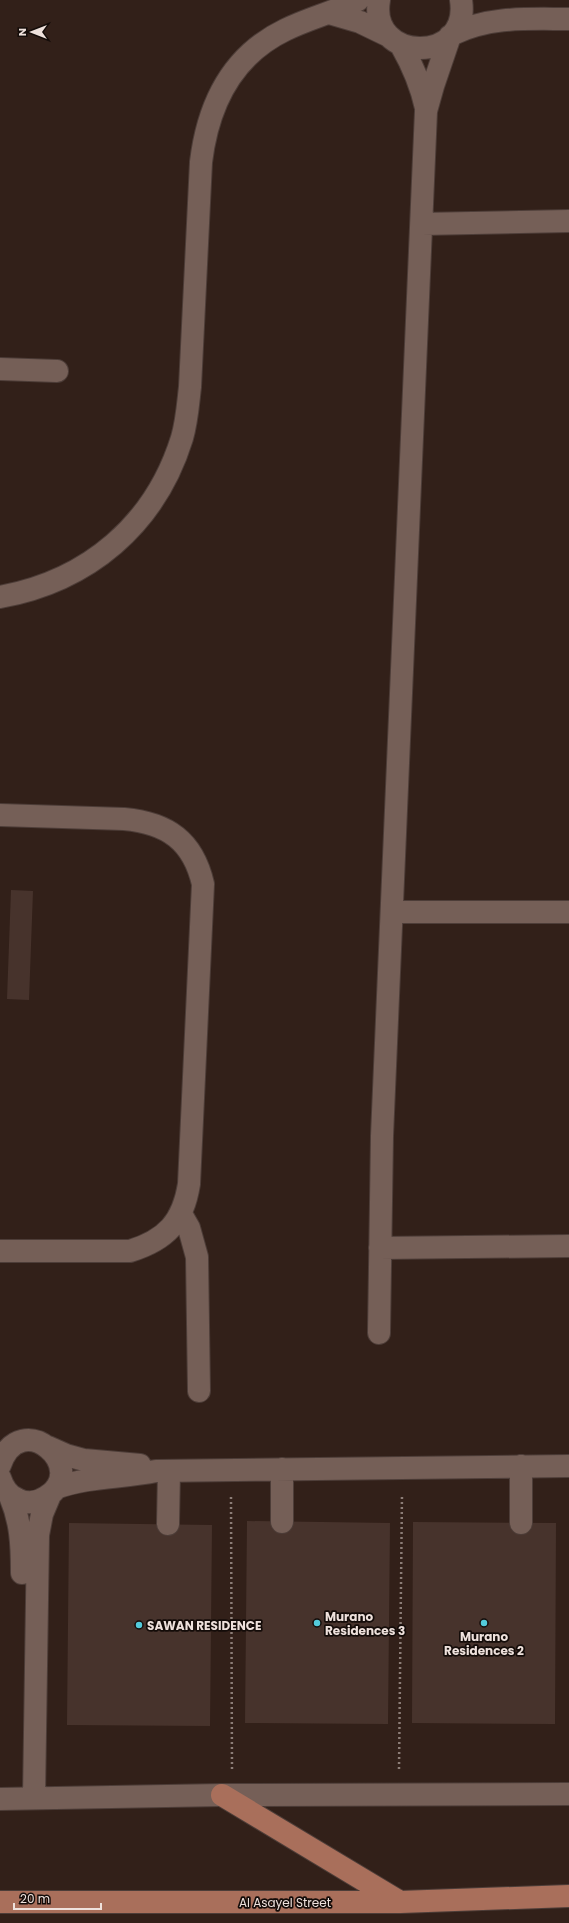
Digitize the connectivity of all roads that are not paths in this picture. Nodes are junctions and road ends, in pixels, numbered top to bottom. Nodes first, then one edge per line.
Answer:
1 (358, 0) edge
2 (379, 0) edge
3 (461, 0) edge
4 (329, 13) junction
5 (569, 19) edge
6 (452, 35) junction
7 (395, 41) junction
8 (426, 111) junction
9 (569, 221) edge
10 (422, 224) junction
11 (0, 369) edge
12 (57, 371) dead end
13 (0, 597) edge
14 (0, 815) edge
15 (392, 912) junction
16 (569, 912) edge
17 (181, 1214) junction
18 (569, 1246) edge
19 (380, 1248) junction
20 (0, 1252) edge
21 (379, 1333) dead end
22 (199, 1392) dead end
23 (48, 1447) junction
24 (3, 1454) edge
25 (521, 1466) junction
26 (569, 1466) edge
27 (282, 1469) junction
28 (163, 1471) junction
29 (4, 1486) edge
30 (53, 1492) junction
31 (282, 1522) dead end
32 (521, 1523) dead end
33 (168, 1524) dead end
34 (36, 1655) junction
35 (569, 1794) edge
36 (227, 1795) junction
37 (34, 1798) junction
38 (0, 1799) edge
39 (569, 1896) edge
40 (0, 1902) edge
41 (400, 1902) junction

1 - 4 street
2 - 7 street
3 - 6 street
4 - 7 street
4 - 13 street
5 - 6 street
6 - 7 street
6 - 8 street
7 - 8 street
8 - 10 street
9 - 10 street
10 - 15 street
11 - 12 street
14 - 17 street
15 - 16 street
15 - 19 street
17 - 20 street
17 - 22 street
18 - 19 street
19 - 21 street
23 - 24 street
23 - 28 street
23 - 30 street
25 - 26 street
25 - 27 street
25 - 32 street
27 - 28 street
27 - 31 street
28 - 30 street
28 - 33 street
29 - 30 street
29 - 34 street
30 - 34 street
34 - 37 street
35 - 36 street
36 - 37 street
36 - 41 main road
37 - 38 street
39 - 41 main road, Al Asayel Street
40 - 41 main road, Al Asayel Street

